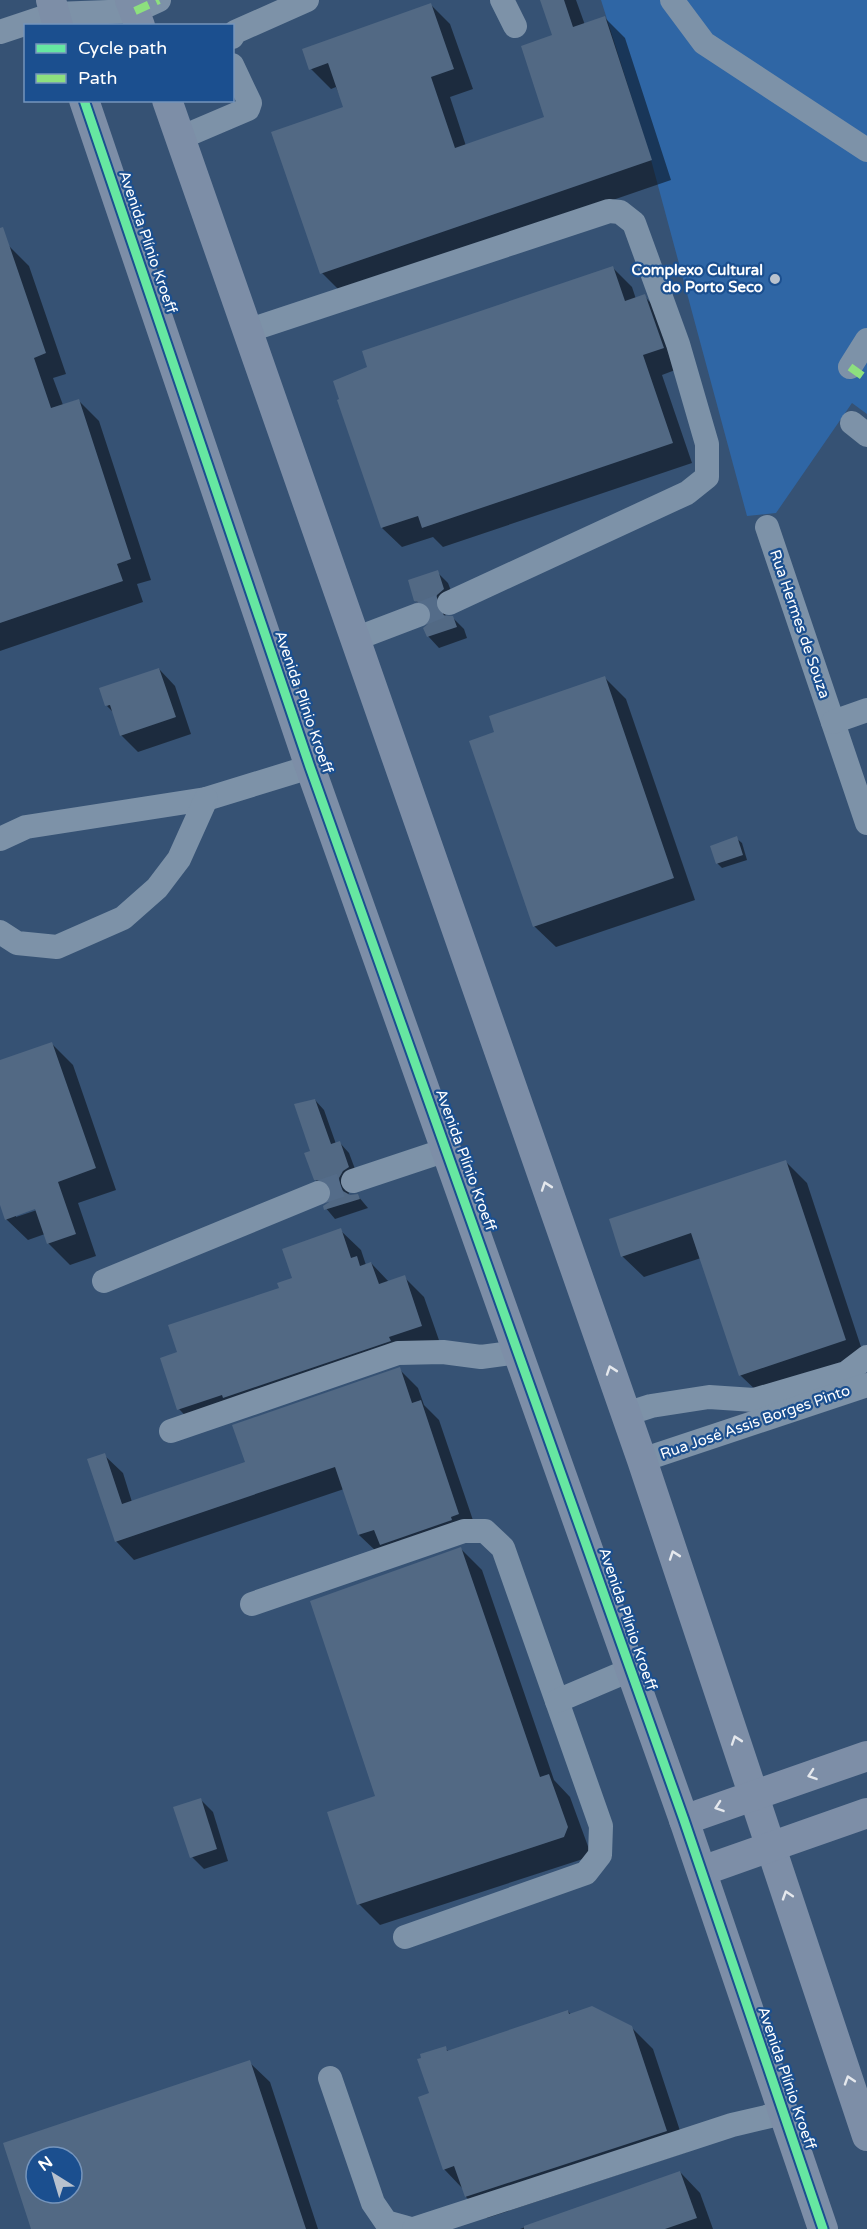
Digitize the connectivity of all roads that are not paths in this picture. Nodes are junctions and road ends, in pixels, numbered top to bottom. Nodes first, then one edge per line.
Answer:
1 (307, 0) edge
2 (502, 0) edge
3 (672, 0) edge
4 (141, 9) edge
5 (55, 13) edge
6 (515, 26) dead end
7 (0, 32) edge
8 (234, 34) edge
9 (234, 69) edge
10 (85, 102) edge
11 (167, 102) edge
12 (180, 138) junction
13 (867, 150) edge
14 (247, 331) junction
15 (867, 340) edge
16 (850, 367) dead end
17 (767, 527) dead end
18 (449, 603) tunnel mouth
19 (418, 615) tunnel mouth
20 (355, 639) junction
21 (867, 710) edge
22 (833, 722) junction
23 (310, 767) junction
24 (206, 799) junction
25 (867, 823) edge
26 (0, 839) edge
27 (0, 932) edge
28 (446, 1149) junction
29 (353, 1181) tunnel mouth
30 (318, 1193) tunnel mouth
31 (104, 1281) dead end
32 (518, 1352) junction
33 (867, 1357) edge
34 (867, 1385) edge
35 (626, 1414) junction
36 (171, 1431) dead end
37 (642, 1460) junction
38 (252, 1604) dead end
39 (630, 1670) junction
40 (557, 1701) junction
41 (867, 1756) edge
42 (755, 1795) junction
43 (867, 1813) edge
44 (684, 1820) junction
45 (771, 1847) junction
46 (702, 1871) junction
47 (405, 1937) dead end
48 (330, 2078) dead end
49 (783, 2113) junction
50 (867, 2136) edge
51 (412, 2229) edge
52 (823, 2229) edge

1 - 8 street
2 - 6 street
3 - 13 street
4 - 5 street
5 - 7 street
9 - 12 street
10 - 23 main road, Avenida Plínio Kroeff
11 - 12 main road
12 - 14 main road
14 - 18 street
14 - 20 main road
15 - 16 street
17 - 22 street, Rua Hermes de Souza
19 - 20 street
35 -> 20 main road
21 - 22 street
22 - 25 street, Rua Hermes de Souza
23 - 24 street
23 - 28 main road, Avenida Plínio Kroeff
24 - 26 street
24 - 27 street
28 - 29 street
28 - 32 main road, Avenida Plínio Kroeff
30 - 31 street
32 - 36 street
32 - 39 main road, Avenida Plínio Kroeff
33 - 35 street
34 - 37 street, Rua José Assis Borges Pinto
35 - 37 main road
42 -> 37 main road
38 - 40 street
39 - 40 street
39 - 44 main road, Avenida Plínio Kroeff
40 - 47 street
41 -> 42 main road
42 -> 44 main road
42 - 45 main road
43 - 45 main road
44 - 46 main road, Avenida Plínio Kroeff
45 - 46 main road
50 -> 45 main road
46 - 49 main road, Avenida Plínio Kroeff
48 - 51 street
49 - 51 street
49 - 52 main road, Avenida Plínio Kroeff

